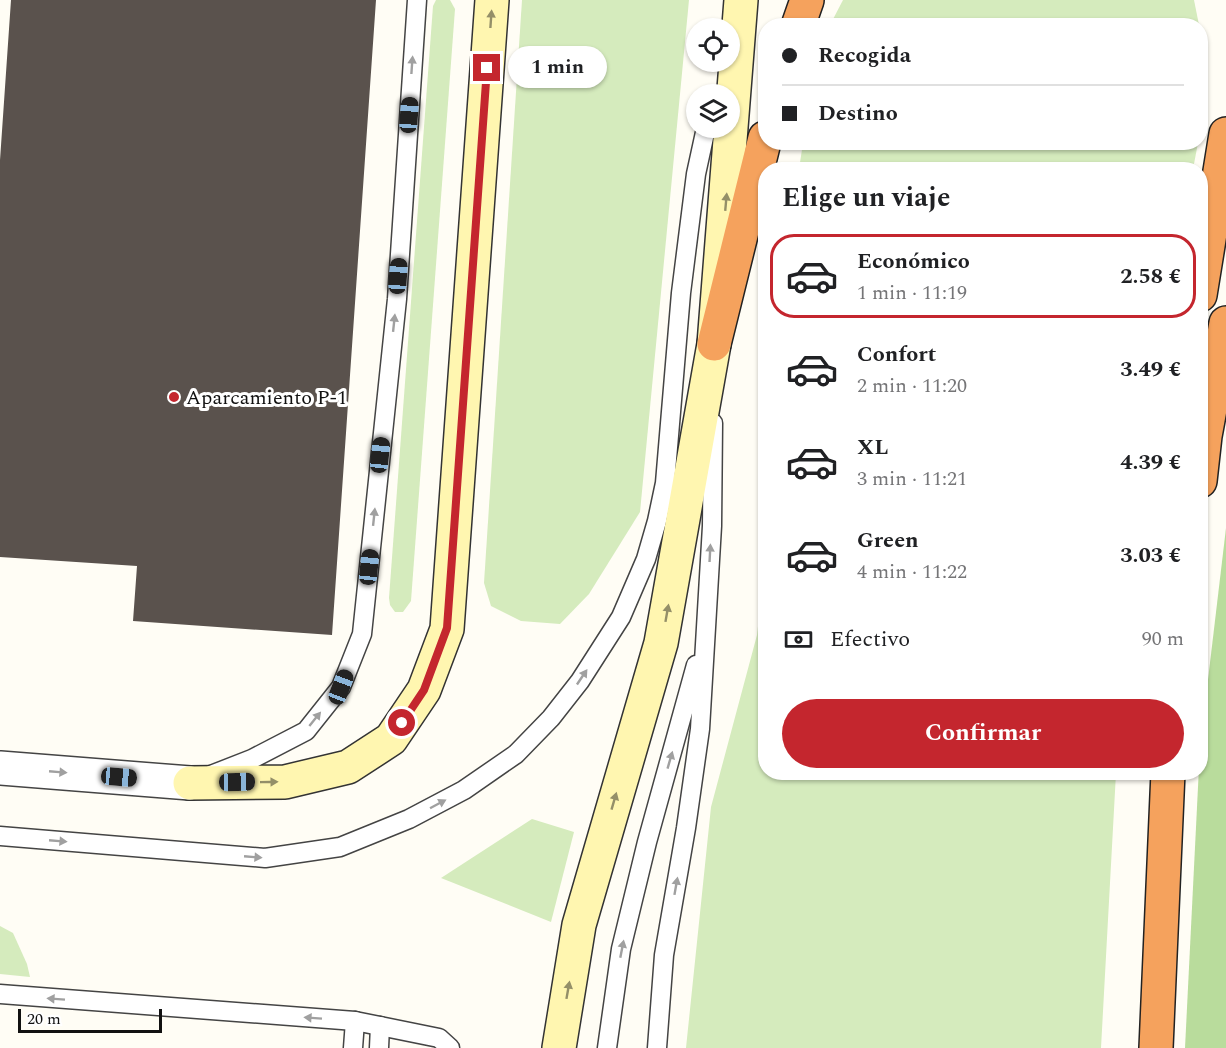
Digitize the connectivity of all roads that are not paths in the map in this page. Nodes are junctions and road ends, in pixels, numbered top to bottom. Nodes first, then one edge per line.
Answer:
1 (417, 0) edge
2 (492, 0) edge
3 (741, 0) edge
4 (807, 0) edge
5 (801, 18) edge
6 (740, 21) edge
7 (737, 72) edge
8 (1226, 134) edge
9 (704, 138) edge
10 (758, 166) edge
11 (1208, 245) edge
12 (1226, 323) edge
13 (714, 344) junction
14 (1208, 420) edge
15 (705, 632) junction
16 (0, 768) edge
17 (1152, 780) edge
18 (1168, 780) edge
19 (190, 783) junction
20 (0, 836) edge
21 (0, 994) edge
22 (1157, 998) junction
23 (355, 1021) junction
24 (380, 1026) junction
25 (404, 1040) edge
26 (428, 1042) edge
27 (353, 1048) edge
28 (379, 1048) edge
29 (450, 1048) edge
30 (559, 1048) edge
31 (607, 1048) edge
32 (657, 1048) edge
33 (1156, 1048) edge

19 -> 1 lane
19 -> 2 street
3 - 6 street
4 - 5 highway
13 -> 7 street
8 - 11 highway
20 -> 9 lane
10 - 13 highway
12 - 14 highway
15 -> 13 lane
30 -> 13 street
31 -> 15 lane
32 -> 15 lane
16 -> 19 street
17 - 22 highway
18 - 22 highway
23 -> 21 lane
22 - 33 highway
23 - 24 lane
23 - 27 lane
24 - 25 lane
24 - 28 lane
25 - 26 lane
26 - 29 lane

